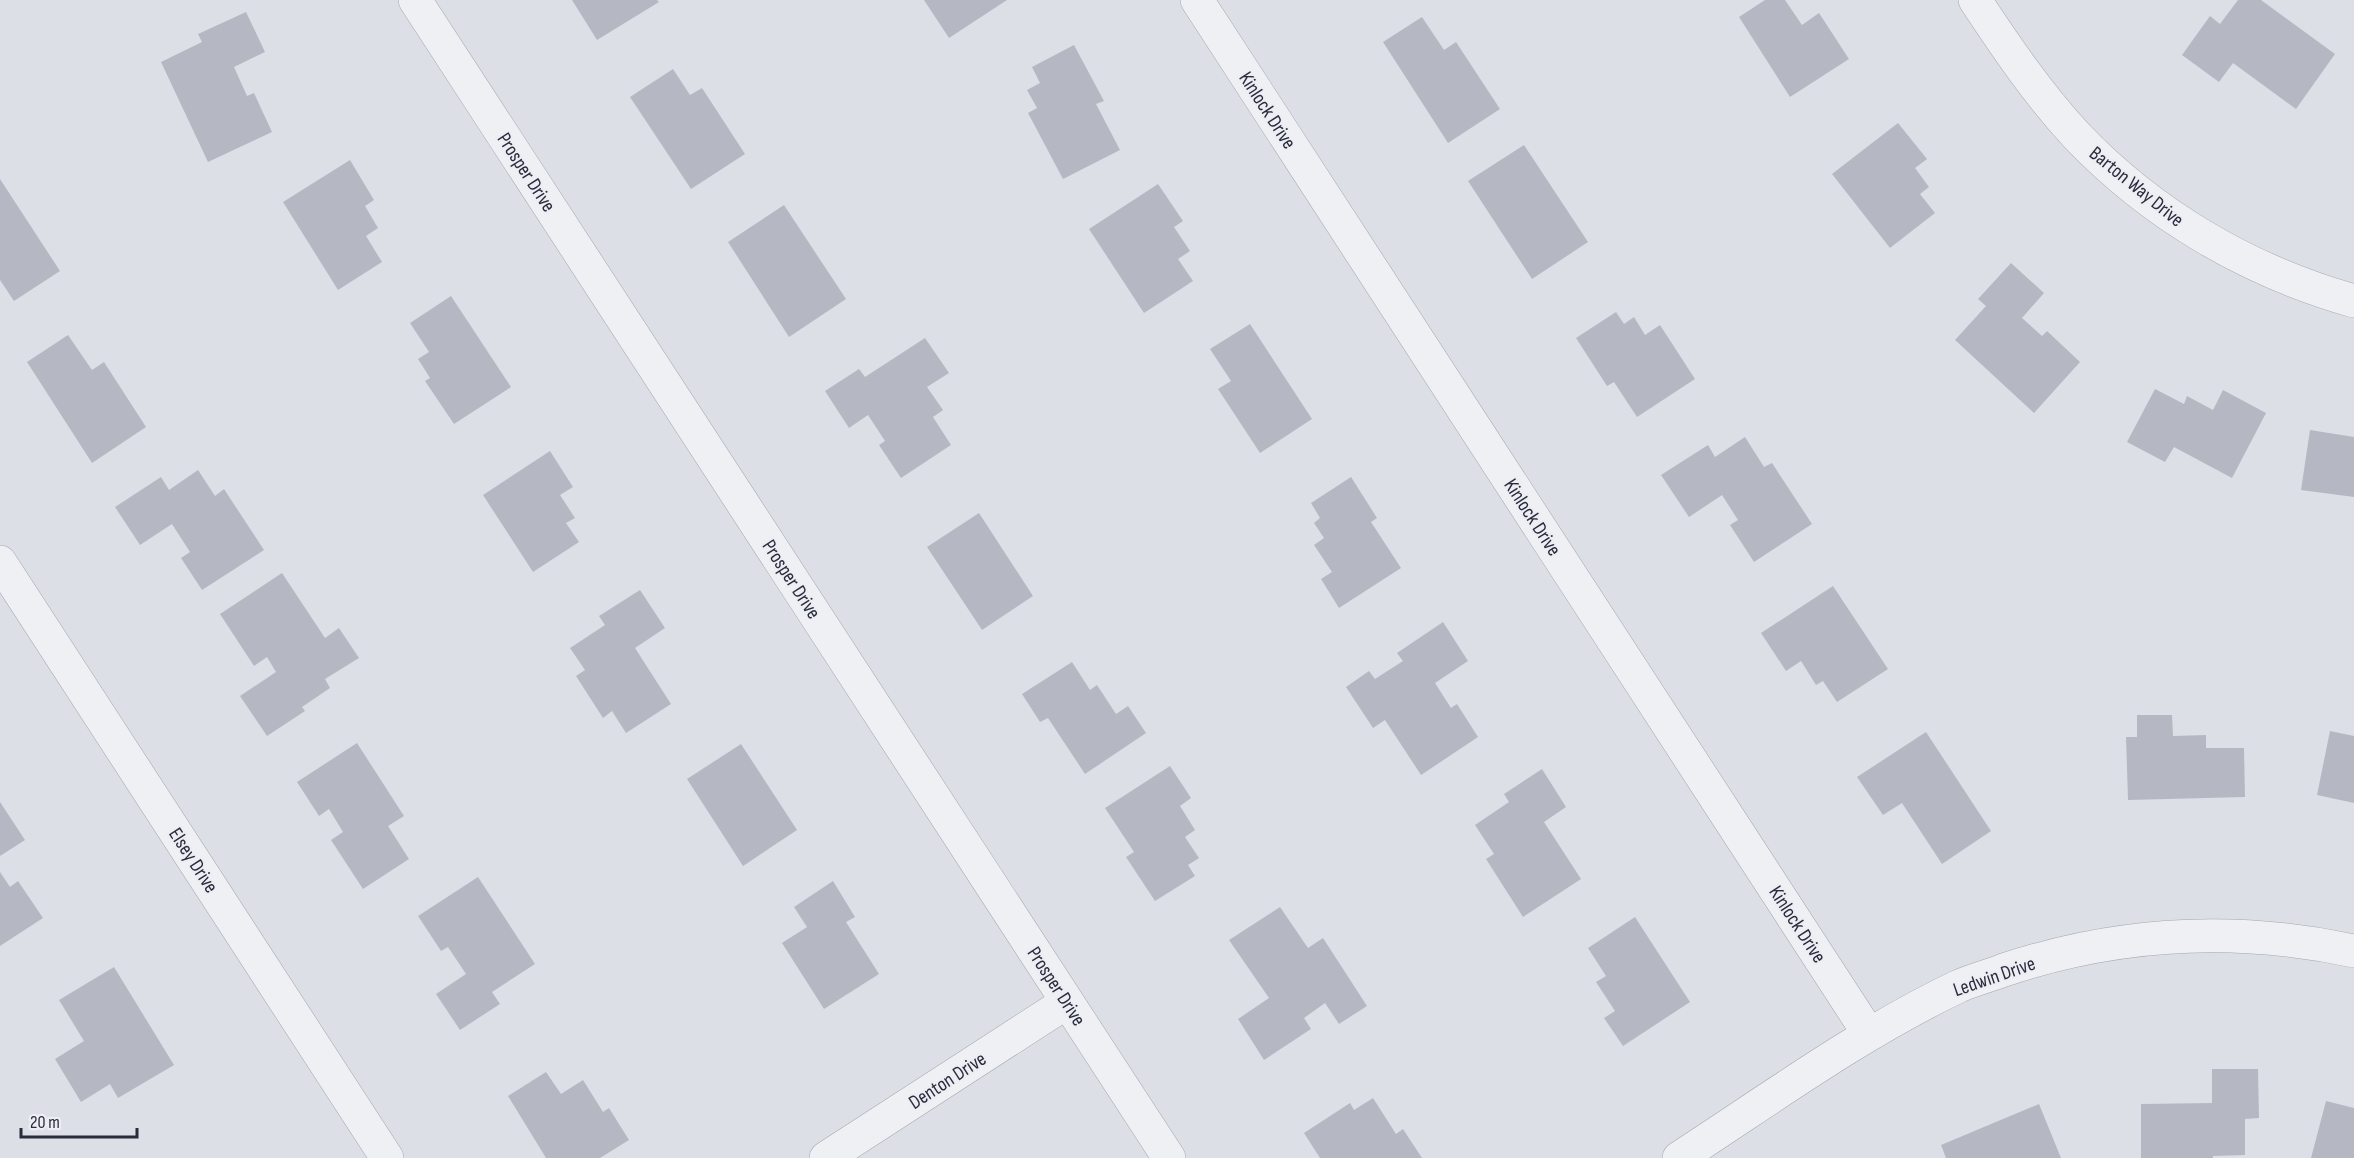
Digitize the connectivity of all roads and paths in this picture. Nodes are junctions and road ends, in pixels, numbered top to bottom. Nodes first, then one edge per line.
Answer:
1 (415, 0) edge
2 (1197, 0) edge
3 (1975, 0) edge
4 (2354, 301) edge
5 (0, 562) edge
6 (2354, 951) edge
7 (1067, 1002) junction
8 (1869, 1034) junction
9 (387, 1158) edge
10 (826, 1158) edge
11 (1169, 1158) edge
12 (1678, 1158) edge

1 - 7 street, Prosper Drive
2 - 8 street, Kinlock Drive
3 - 4 street, Barton Way Drive
5 - 9 street, Elsey Drive
6 - 8 street, Ledwin Drive
7 - 10 street, Denton Drive
7 - 11 street, Prosper Drive
8 - 12 street, Ledwin Drive

